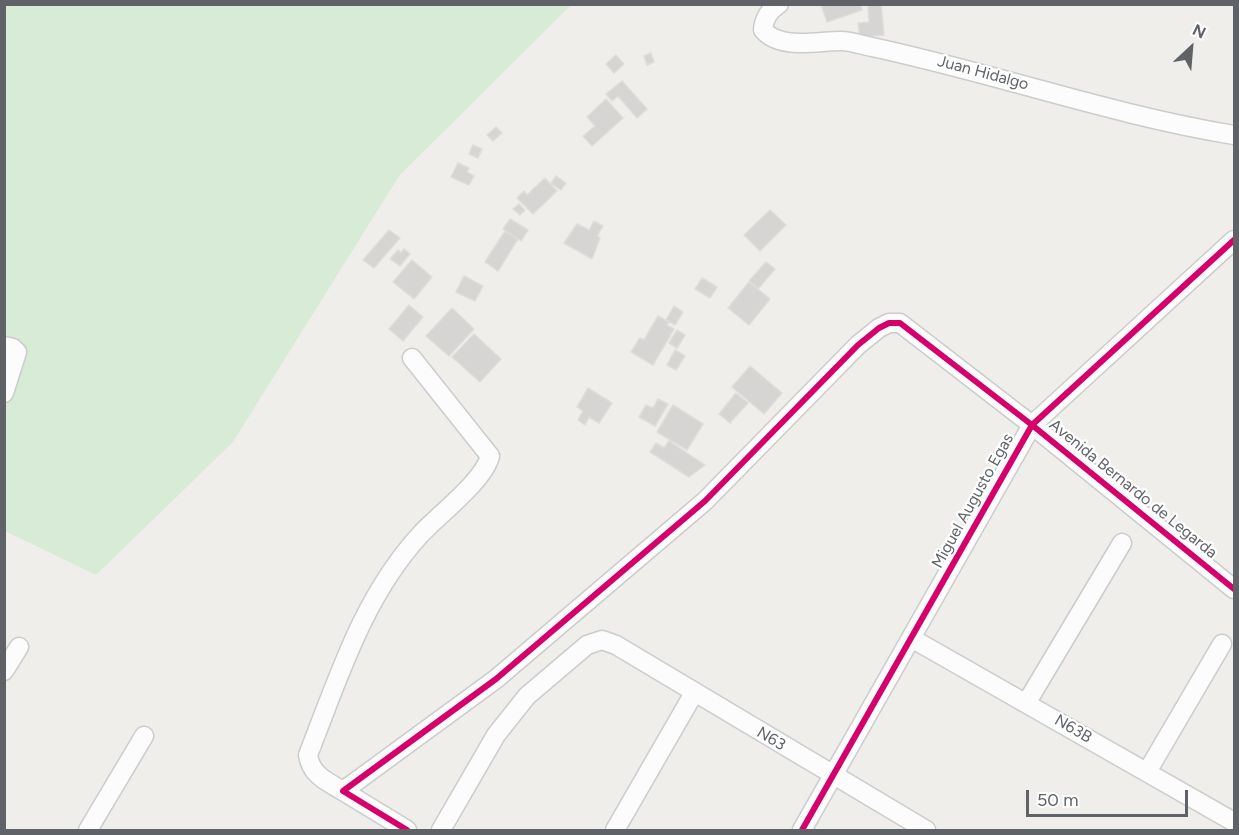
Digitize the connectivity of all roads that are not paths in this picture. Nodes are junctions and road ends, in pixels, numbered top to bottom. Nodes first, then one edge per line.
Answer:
1 (779, 4) edge
2 (1234, 135) edge
3 (1234, 240) edge
4 (4, 346) edge
5 (412, 358) dead end
6 (4, 393) edge
7 (1032, 425) junction
8 (1122, 543) dead end
9 (1234, 589) edge
10 (911, 638) junction
11 (1222, 644) dead end
12 (19, 647) dead end
13 (4, 671) edge
14 (694, 693) junction
15 (1027, 702) junction
16 (144, 736) dead end
17 (1147, 772) junction
18 (835, 777) junction
19 (343, 791) junction
20 (1234, 822) edge
21 (88, 831) edge
22 (407, 831) edge
23 (441, 831) edge
24 (615, 831) edge
25 (802, 831) edge
26 (926, 831) edge

1 - 2 street, Juan Hidalgo
3 - 7 street, Miguel Augusto Egas
4 - 6 street
5 - 19 street
7 - 9 street, Avenida Bernardo de Legarda
7 - 10 street, Miguel Augusto Egas
7 - 19 street, Avenida Bernardo de Legarda
8 - 15 street
10 - 15 street, N63B
10 - 18 street, Miguel Augusto Egas
11 - 17 street
12 - 13 street
14 - 18 street, N63
14 - 23 street, N63
14 - 24 street
15 - 17 street, N63B
16 - 21 street
17 - 20 street, N63B
18 - 25 street, Miguel Augusto Egas
18 - 26 street, N63
19 - 22 street

